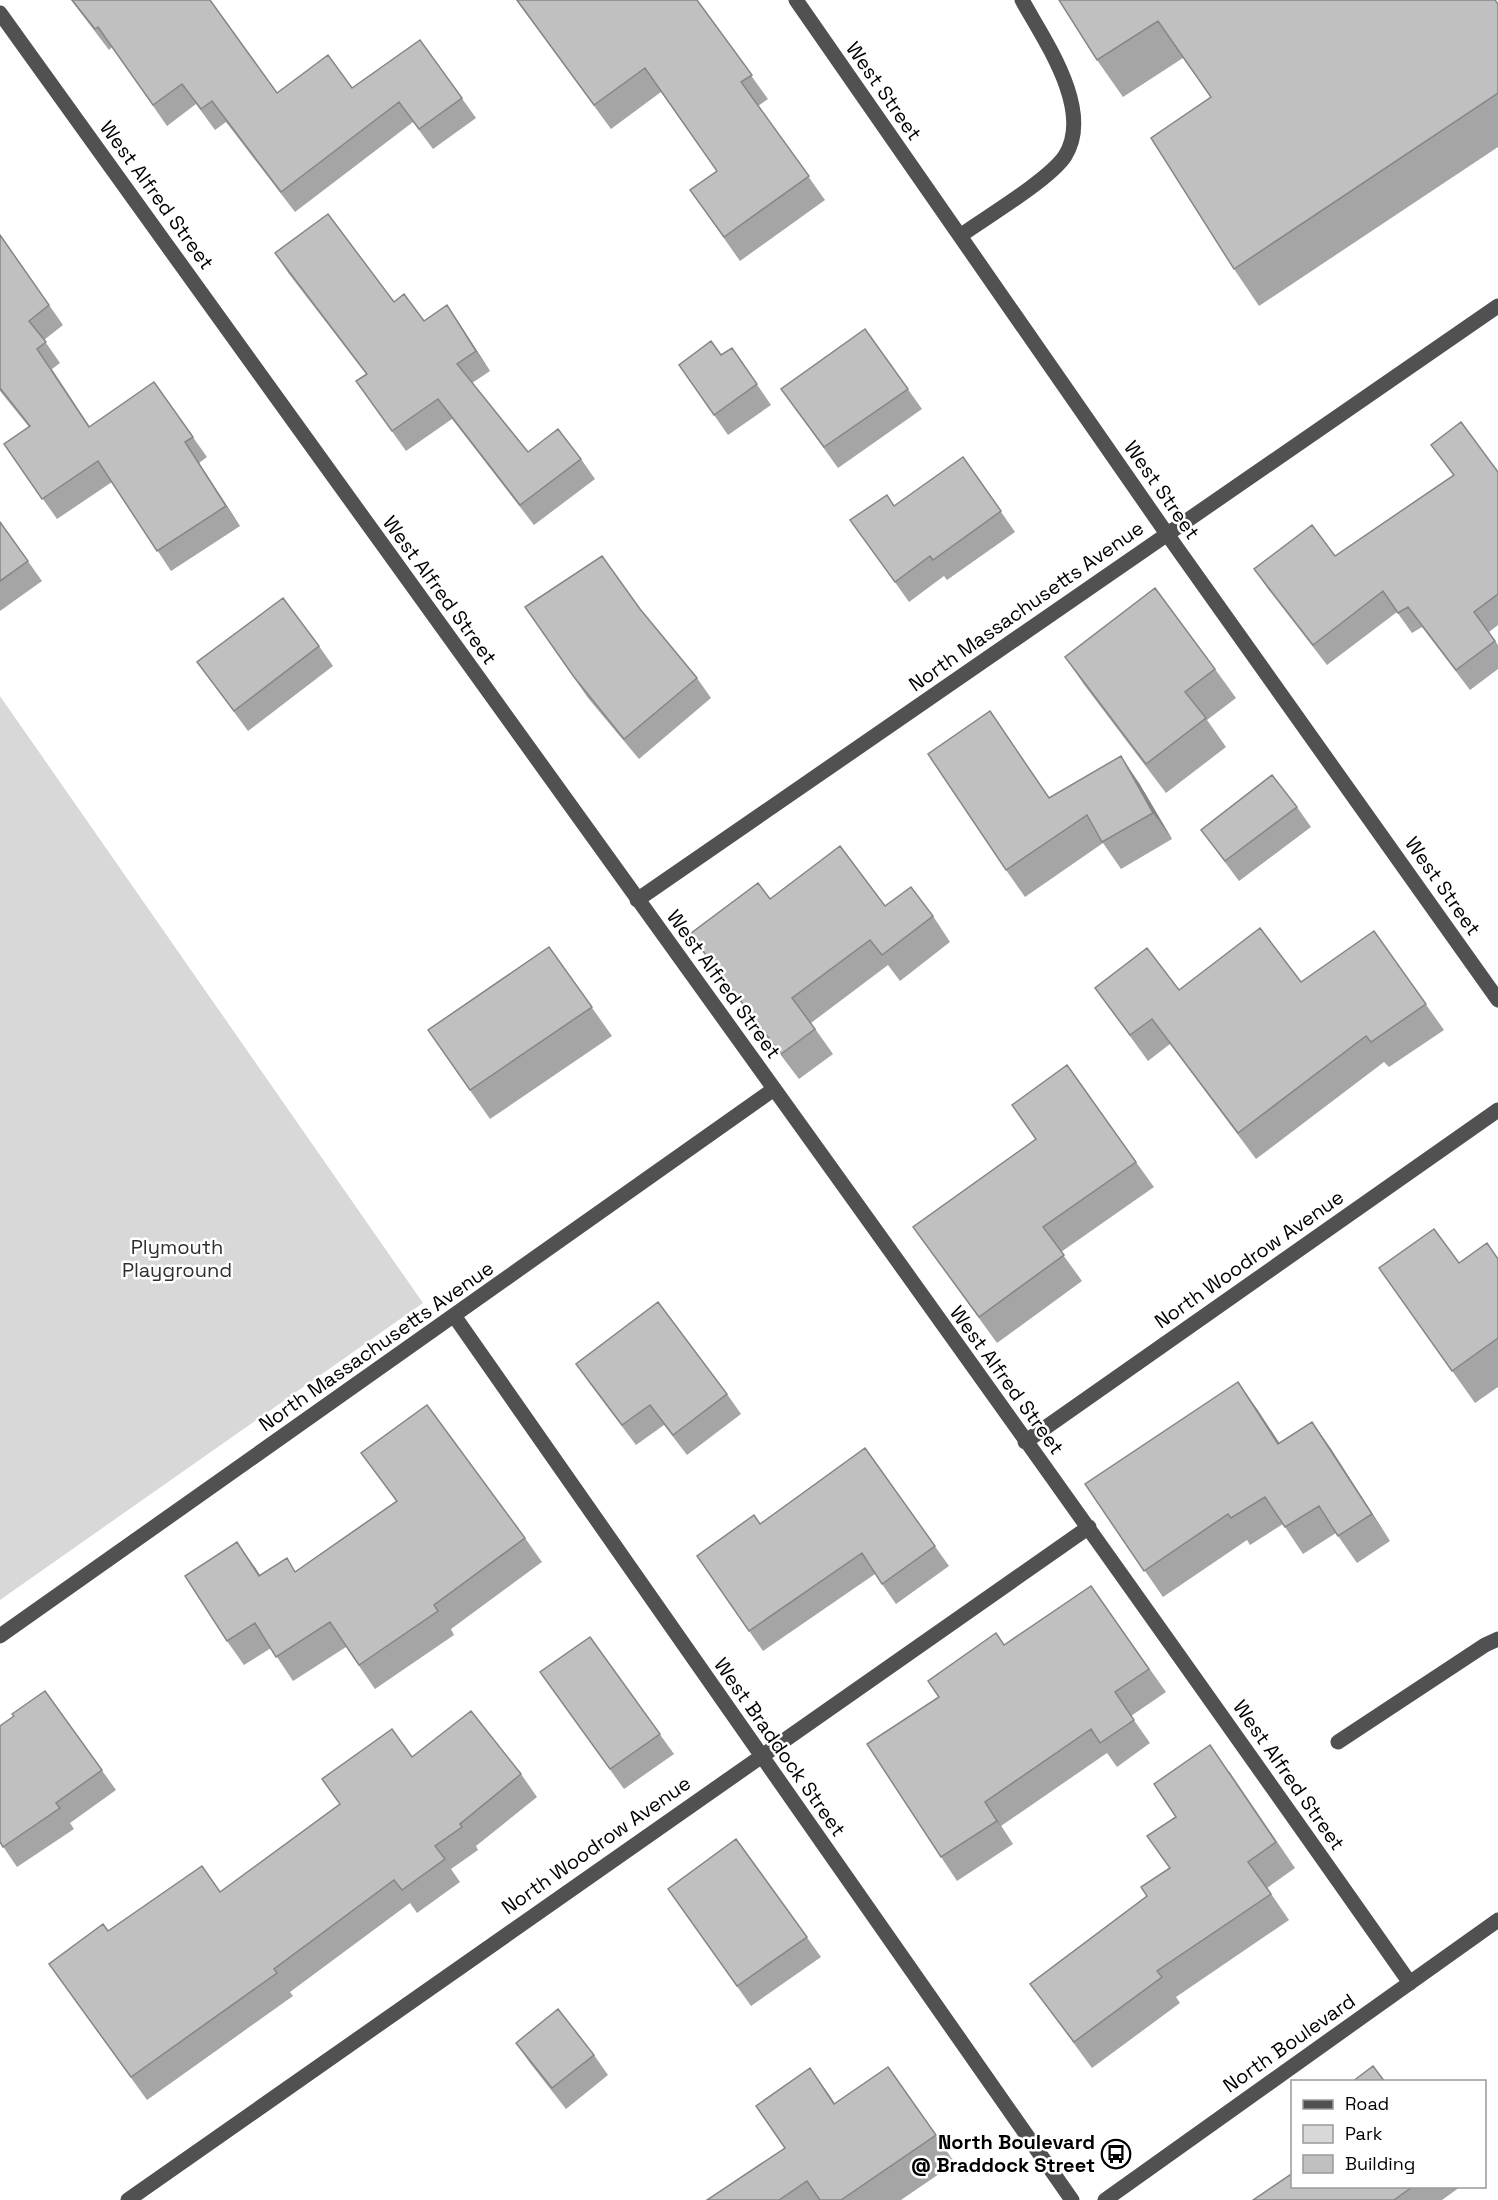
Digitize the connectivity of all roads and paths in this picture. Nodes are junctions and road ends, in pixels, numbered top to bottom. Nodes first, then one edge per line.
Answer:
1 (796, 0) edge
2 (1022, 0) edge
3 (0, 13) edge
4 (960, 236) junction
5 (1498, 306) edge
6 (1167, 534) junction
7 (637, 900) junction
8 (1498, 1000) edge
9 (774, 1089) junction
10 (1498, 1110) edge
11 (455, 1317) junction
12 (1024, 1442) junction
13 (1089, 1527) junction
14 (0, 1636) edge
15 (1498, 1639) edge
16 (1338, 1742) dead end
17 (760, 1756) junction
18 (1498, 1921) edge
19 (1410, 1983) junction
20 (128, 2200) edge
21 (1072, 2200) edge
22 (1104, 2200) edge

1 - 4 street, West Street
2 - 4 street
3 - 7 street, West Alfred Street
4 - 6 street, West Street
5 - 6 street, North Massachusetts Avenue
6 - 7 street, North Massachusetts Avenue
6 - 8 street, West Street
7 - 9 street, West Alfred Street
9 - 11 street, North Massachusetts Avenue
9 - 12 street, West Alfred Street
10 - 12 street, North Woodrow Avenue
11 - 14 street, North Massachusetts Avenue
11 - 17 street, West Braddock Street
12 - 13 street, West Alfred Street
13 - 17 street, North Woodrow Avenue
13 - 19 street, West Alfred Street
15 - 16 street
17 - 20 street, North Woodrow Avenue
17 - 21 street, West Braddock Street
18 - 19 street, North Boulevard
19 - 22 street, North Boulevard

